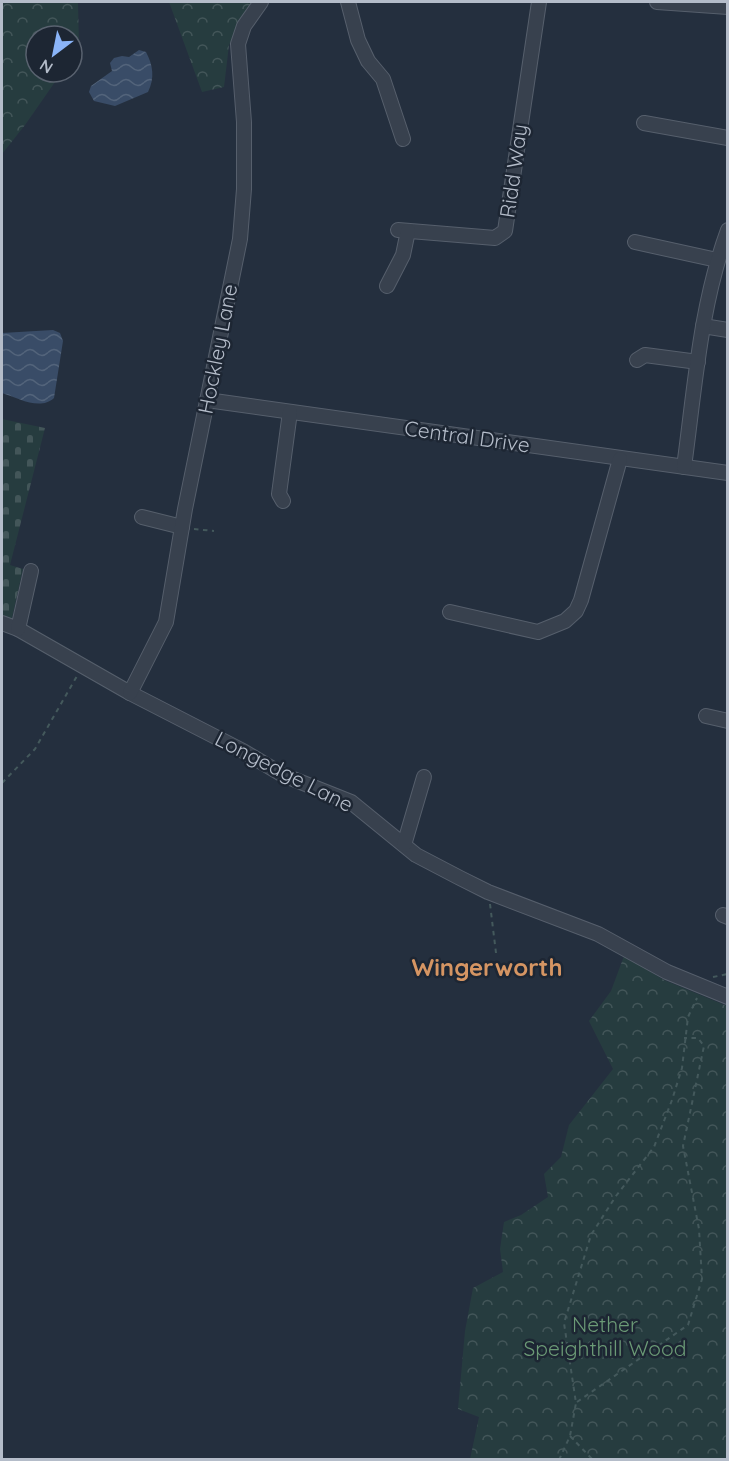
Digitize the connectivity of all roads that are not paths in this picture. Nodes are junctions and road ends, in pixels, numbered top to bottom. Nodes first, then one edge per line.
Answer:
1 (261, 2) edge
2 (348, 2) edge
3 (539, 2) edge
4 (657, 2) edge
5 (728, 7) edge
6 (644, 123) dead end
7 (728, 138) edge
8 (403, 139) dead end
9 (728, 230) edge
10 (635, 242) dead end
11 (717, 260) junction
12 (387, 286) dead end
13 (703, 326) junction
14 (728, 330) edge
15 (637, 360) dead end
16 (698, 362) junction
17 (207, 400) junction
18 (290, 412) junction
19 (620, 459) junction
20 (684, 467) junction
21 (728, 473) edge
22 (283, 501) dead end
23 (142, 517) dead end
24 (183, 527) junction
25 (31, 571) dead end
26 (450, 612) dead end
27 (2, 623) edge
28 (18, 629) junction
29 (130, 693) junction
30 (706, 716) dead end
31 (728, 720) edge
32 (424, 777) dead end
33 (404, 845) junction
34 (728, 997) edge

1 - 17 street, Hockley Lane
2 - 8 street
3 - 12 street, Ridd Way
4 - 5 street
6 - 7 street
9 - 11 street
10 - 11 street
11 - 13 street
13 - 14 street
13 - 16 street
15 - 16 street
16 - 20 street
17 - 18 street, Central Drive
17 - 24 street, Hockley Lane
18 - 19 street, Central Drive
18 - 22 street
19 - 20 street, Central Drive
19 - 26 street
20 - 21 street, Central Drive
23 - 24 street
24 - 29 street, Hockley Lane
25 - 28 street
27 - 28 street, Longedge Lane
28 - 29 street, Longedge Lane
29 - 33 street, Longedge Lane
30 - 31 street
32 - 33 street
33 - 34 street, Longedge Lane

